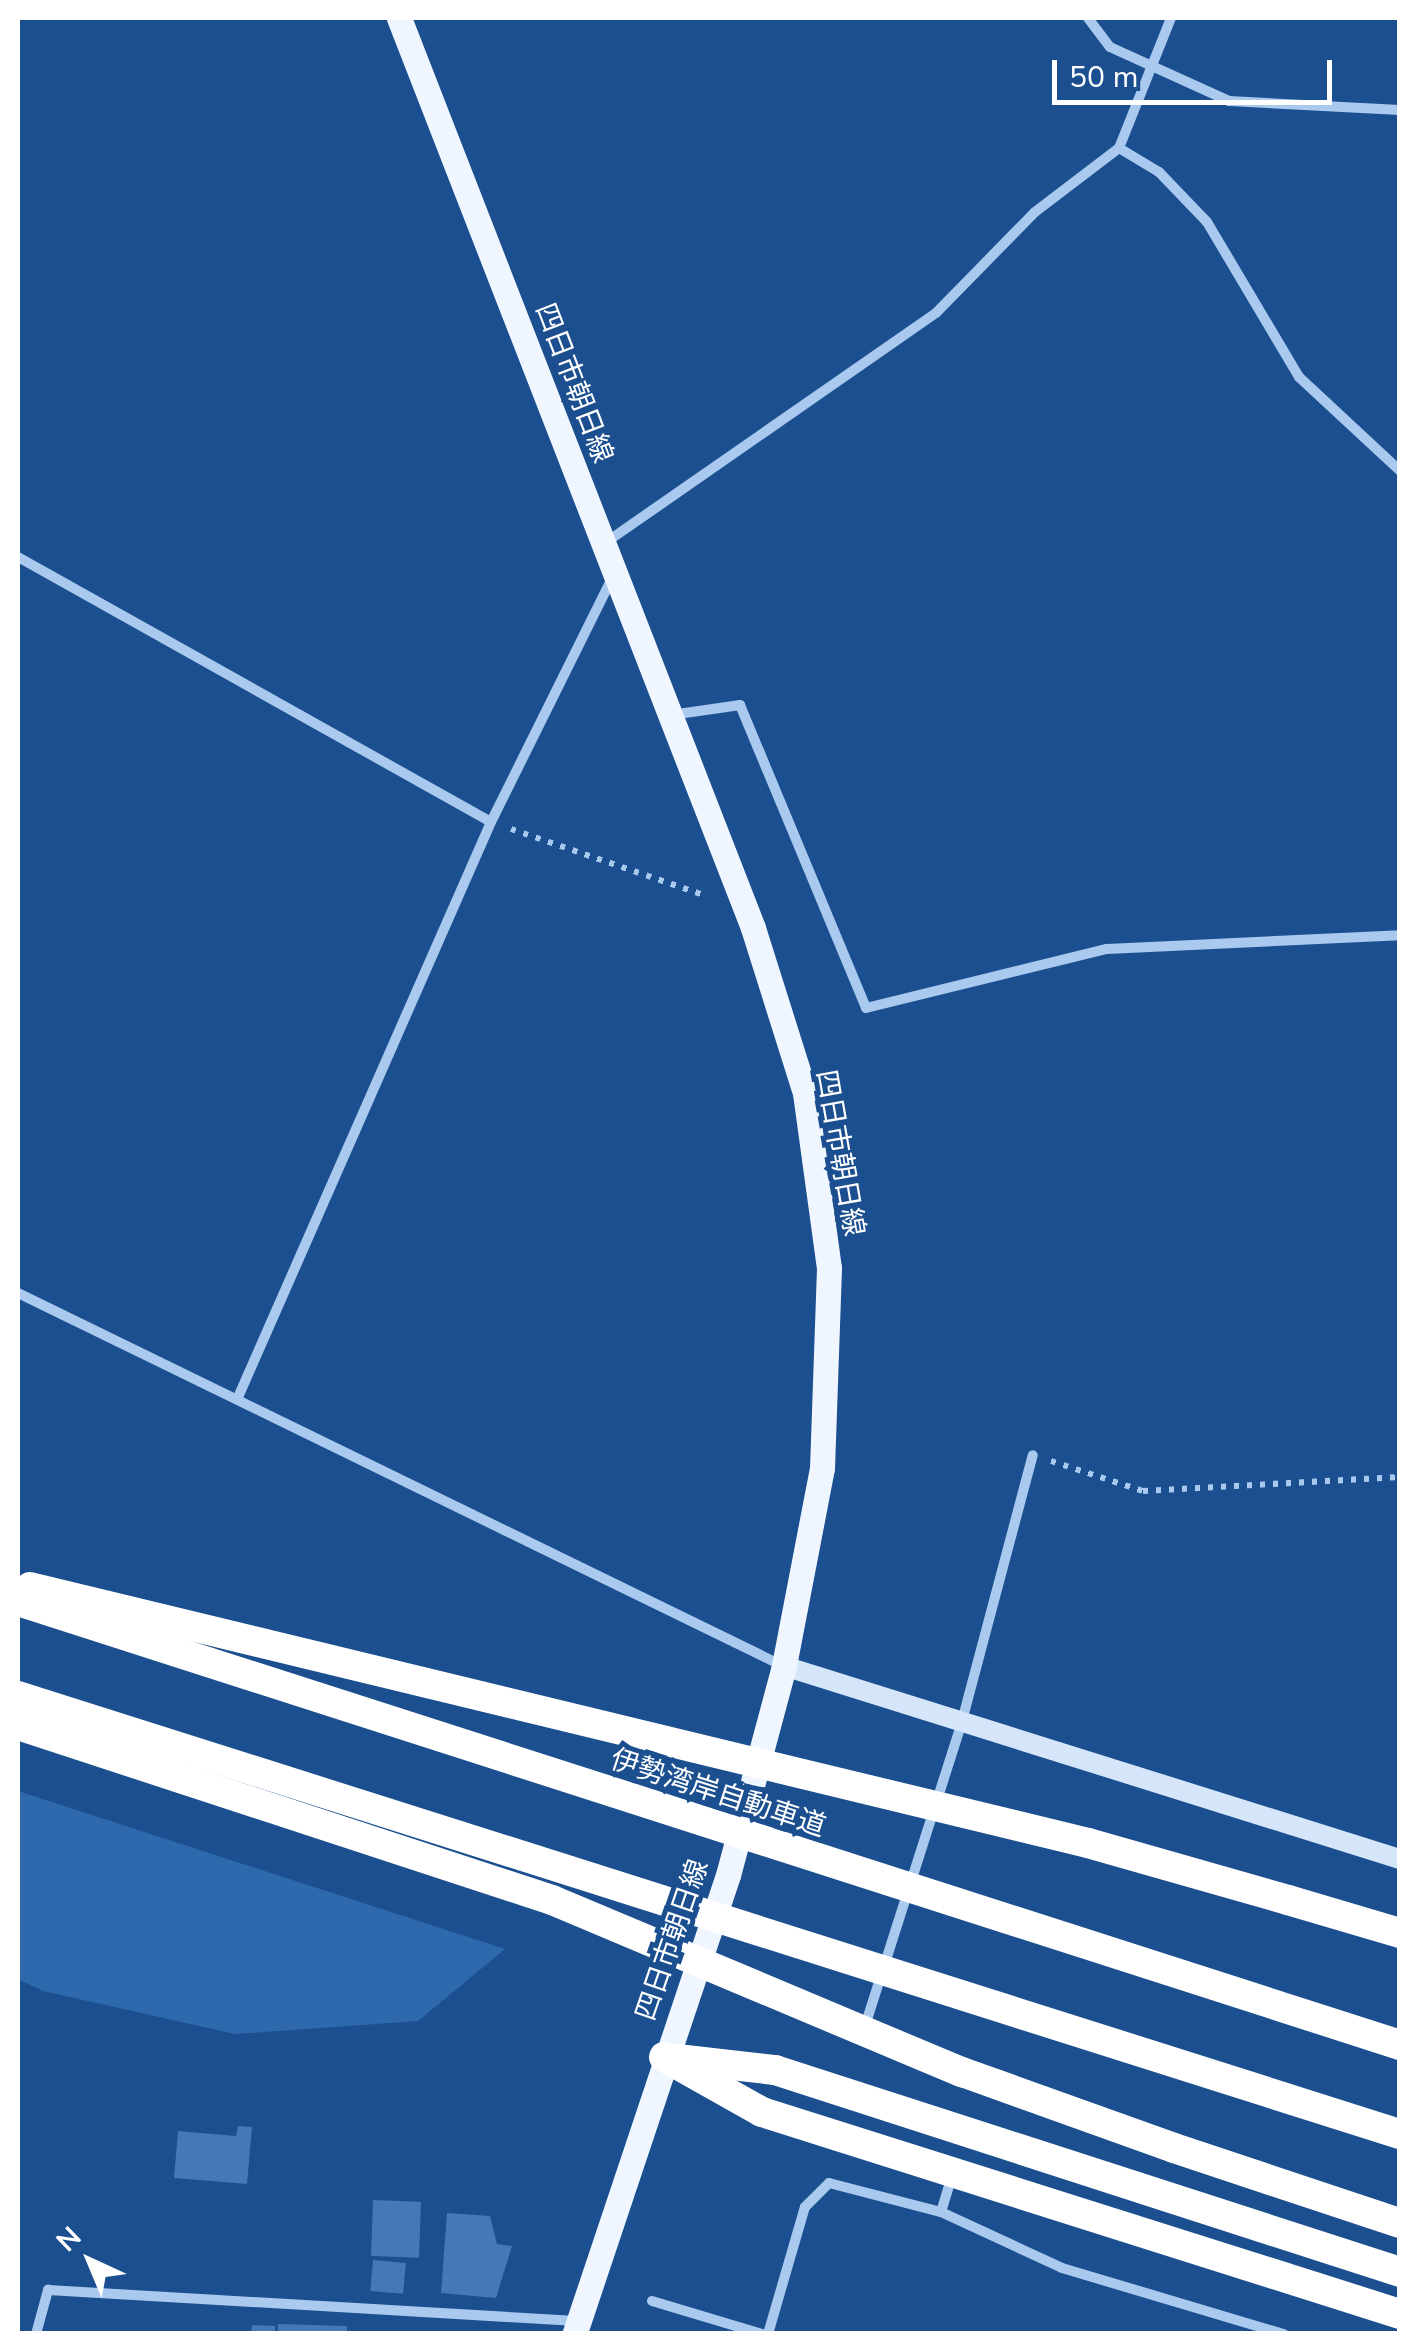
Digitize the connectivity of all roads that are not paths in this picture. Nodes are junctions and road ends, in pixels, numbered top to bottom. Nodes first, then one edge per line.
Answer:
1 (400, 18) edge
2 (1088, 18) edge
3 (1171, 18) edge
4 (1155, 69) junction
5 (1400, 110) edge
6 (1119, 148) junction
7 (1400, 470) edge
8 (605, 543) junction
9 (18, 557) edge
10 (615, 572) junction
11 (670, 715) junction
12 (491, 822) junction
13 (1400, 935) edge
14 (18, 1292) edge
15 (239, 1395) junction
16 (1033, 1455) road end
17 (18, 1584) edge
18 (18, 1602) edge
19 (784, 1666) junction
20 (18, 1696) edge
21 (962, 1721) junction
22 (18, 1725) edge
23 (1400, 1859) edge
24 (1400, 1933) edge
25 (860, 2041) dead end
26 (1400, 2045) edge
27 (664, 2057) junction
28 (1400, 2134) edge
29 (952, 2173) junction
30 (941, 2212) junction
31 (1400, 2223) edge
32 (1400, 2272) edge
33 (652, 2302) dead end
34 (1400, 2314) edge
35 (575, 2327) edge
36 (36, 2334) edge
37 (765, 2334) edge
38 (1284, 2334) edge

1 - 8 main road, 四日市朝日線
2 - 4 street
3 - 4 street
4 - 5 street
4 - 6 street
6 - 7 street
6 - 8 street
8 - 10 main road, 四日市朝日線
9 - 12 street
10 - 11 main road, 四日市朝日線
10 - 12 street
11 - 13 street
11 - 19 main road, 四日市朝日線
12 - 15 street
14 - 15 street
15 - 19 street
16 - 21 street
17 - 24 highway, bridge
18 - 26 highway, 伊勢湾岸自動車道, bridge
19 - 21 street
19 - 27 main road, 四日市朝日線
20 - 28 highway, bridge
21 - 23 street
21 - 25 street
22 - 31 highway, bridge
27 - 29 highway
27 - 32 highway
27 - 35 main road, 四日市朝日線
29 - 30 street
29 - 34 highway
30 - 37 street
30 - 38 street
33 - 37 street
35 - 36 street

